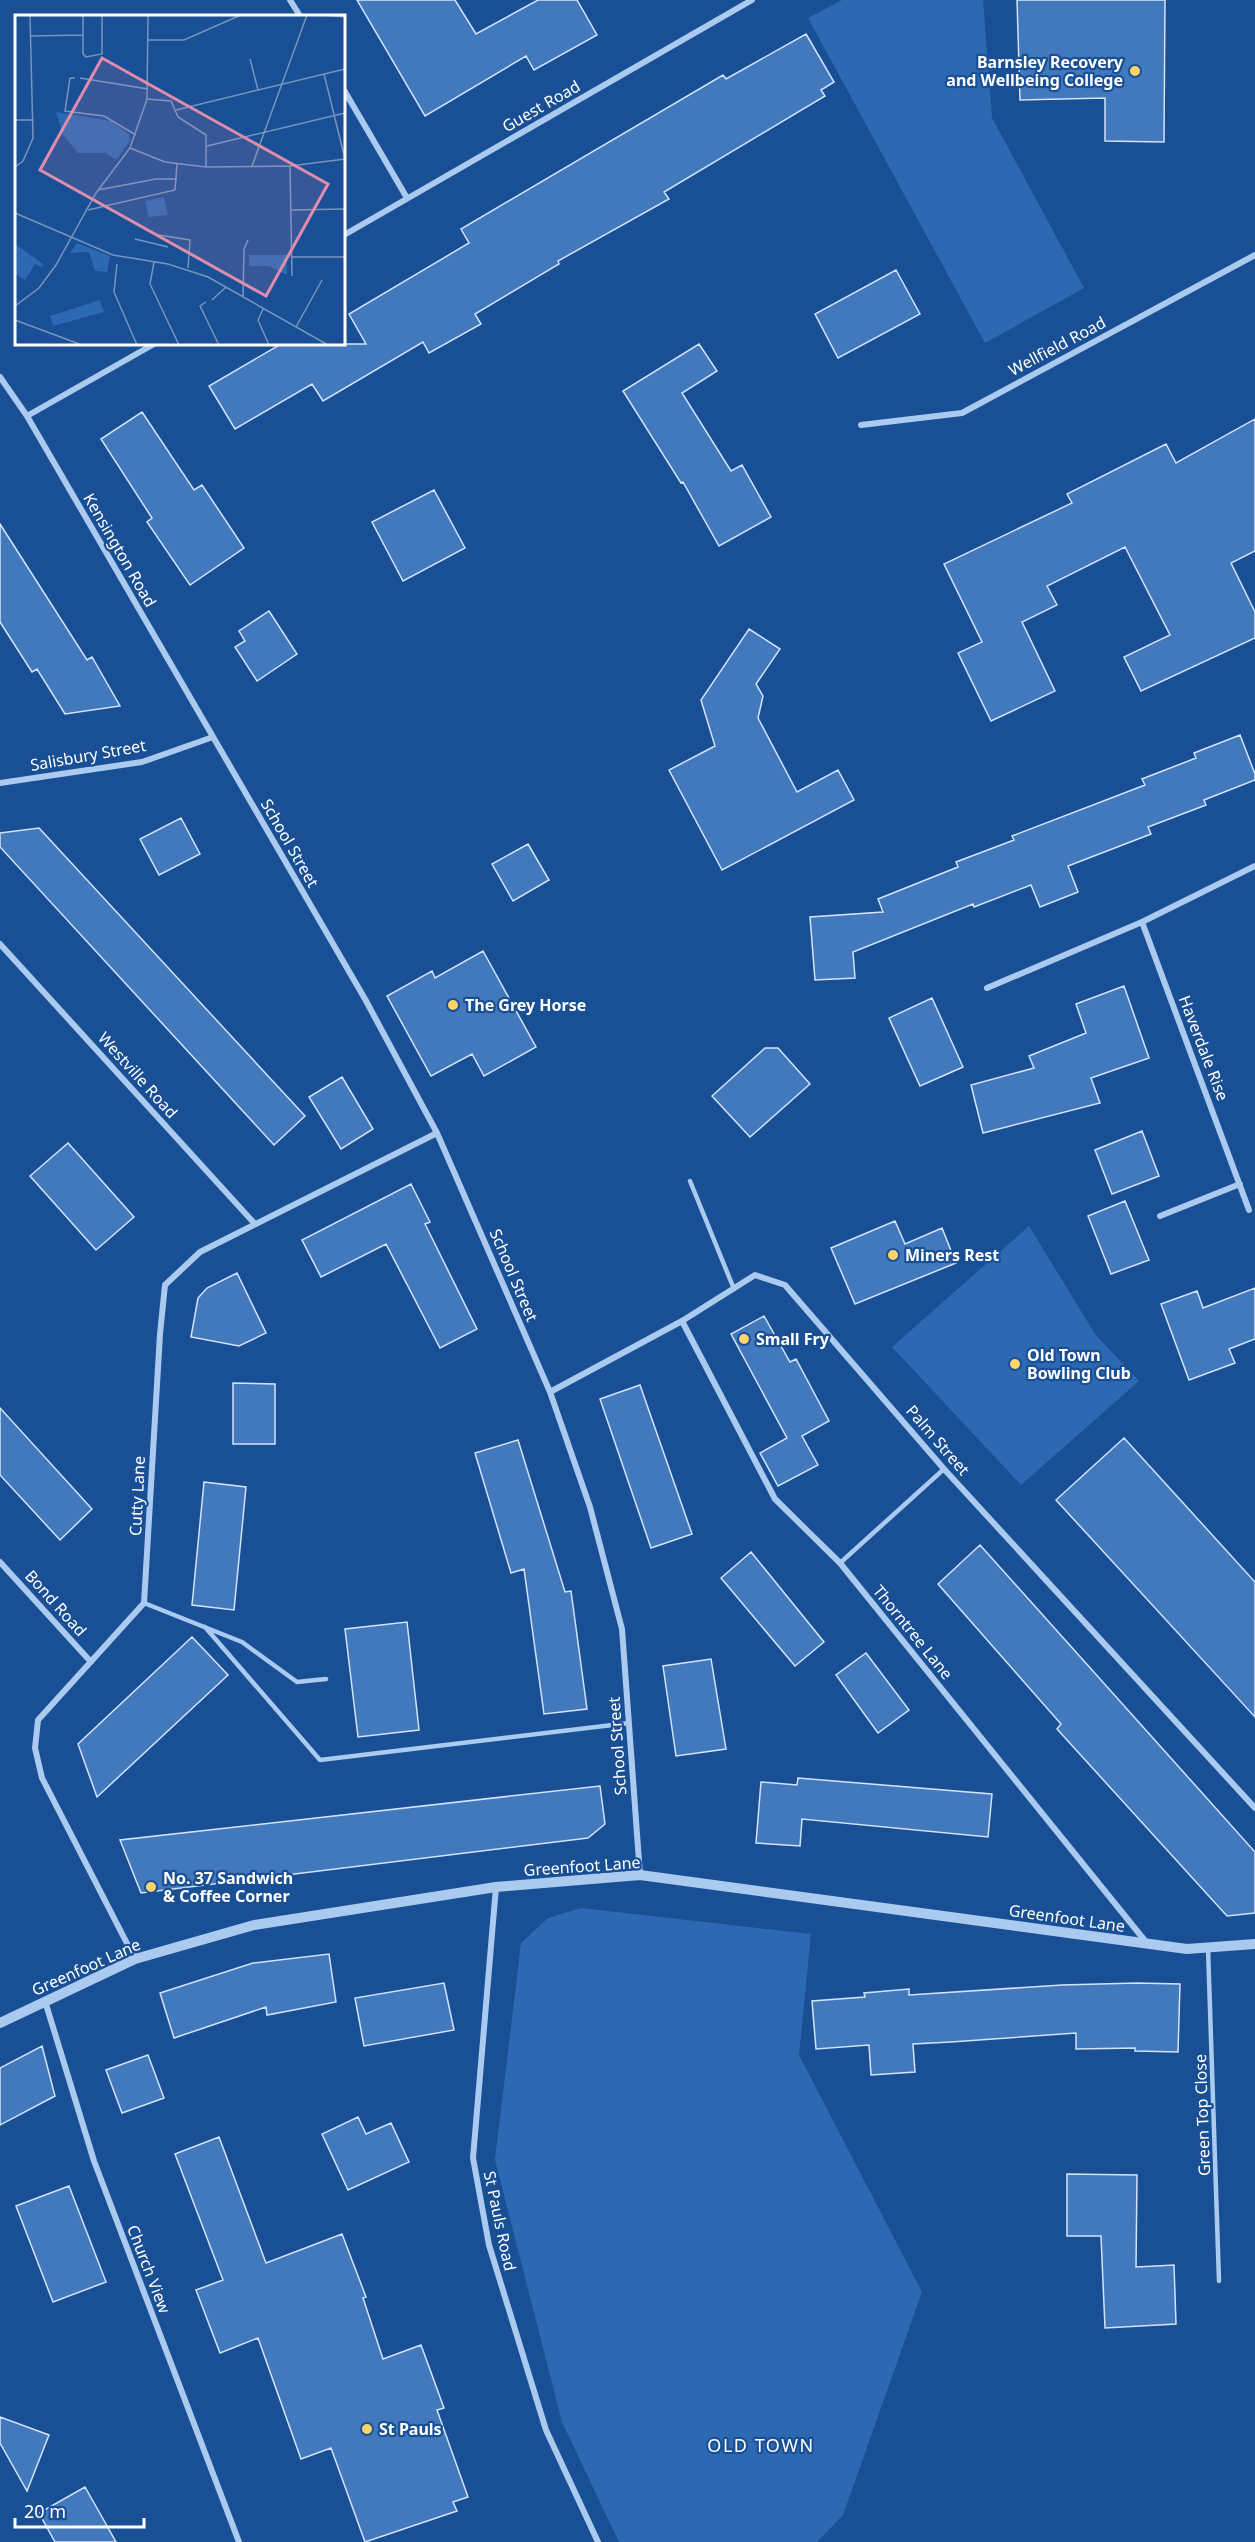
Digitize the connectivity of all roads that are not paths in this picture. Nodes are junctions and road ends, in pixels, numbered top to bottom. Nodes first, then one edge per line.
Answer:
1 (290, 0) edge
2 (752, 0) edge
3 (299, 15) edge
4 (345, 92) edge
5 (408, 198) junction
6 (345, 233) edge
7 (1255, 255) edge
8 (151, 345) edge
9 (0, 377) edge
10 (27, 416) junction
11 (861, 425) dead end
12 (213, 737) junction
13 (0, 783) edge
14 (1255, 866) edge
15 (1142, 922) junction
16 (0, 944) edge
17 (987, 988) dead end
18 (437, 1133) junction
19 (690, 1181) dead end
20 (1240, 1184) junction
21 (1249, 1210) dead end
22 (1160, 1216) dead end
23 (255, 1224) junction
24 (734, 1288) junction
25 (682, 1321) junction
26 (550, 1392) junction
27 (944, 1469) junction
28 (0, 1562) edge
29 (840, 1563) junction
30 (144, 1603) junction
31 (205, 1627) junction
32 (91, 1662) junction
33 (326, 1679) dead end
34 (629, 1723) junction
35 (1255, 1808) edge
36 (640, 1875) junction
37 (495, 1887) junction
38 (1148, 1944) junction
39 (1255, 1944) edge
40 (1208, 1947) junction
41 (135, 1959) junction
42 (45, 2001) junction
43 (0, 2023) edge
44 (1219, 2281) dead end
45 (239, 2542) edge
46 (598, 2542) edge

1 - 3 street
2 - 5 street, Guest Road
4 - 5 street
5 - 6 street, Guest Road
7 - 11 street, Wellfield Road
8 - 10 street
9 - 10 street, Kensington Road
10 - 12 street, Kensington Road
12 - 13 street, Salisbury Street
12 - 18 street, School Street
14 - 15 street
15 - 17 street
15 - 20 street, Haverdale Rise
16 - 23 street, Westville Road
18 - 23 street, Cutty Lane
18 - 26 street, School Street
19 - 24 lane
20 - 21 street, Haverdale Rise
20 - 22 street
23 - 30 street, Cutty Lane
24 - 25 street, Palm Street
24 - 27 street, Palm Street
25 - 26 street, Palm Street
25 - 29 street, Thorntree Lane
26 - 34 street, School Street
27 - 29 lane
27 - 35 street, Palm Street
28 - 32 street, Bond Road
29 - 38 street, Thorntree Lane
30 - 31 lane
30 - 32 street
31 - 33 lane
31 - 34 lane
32 - 41 street
34 - 36 street, School Street
36 - 37 street, Greenfoot Lane
36 - 38 street, Greenfoot Lane
37 - 41 street, Greenfoot Lane
37 - 46 street, St Pauls Road
38 - 40 street, Greenfoot Lane
39 - 40 street, Greenfoot Lane
40 - 44 lane, Green Top Close
41 - 42 street, Greenfoot Lane
42 - 43 street, Greenfoot Lane
42 - 45 street, Church View

